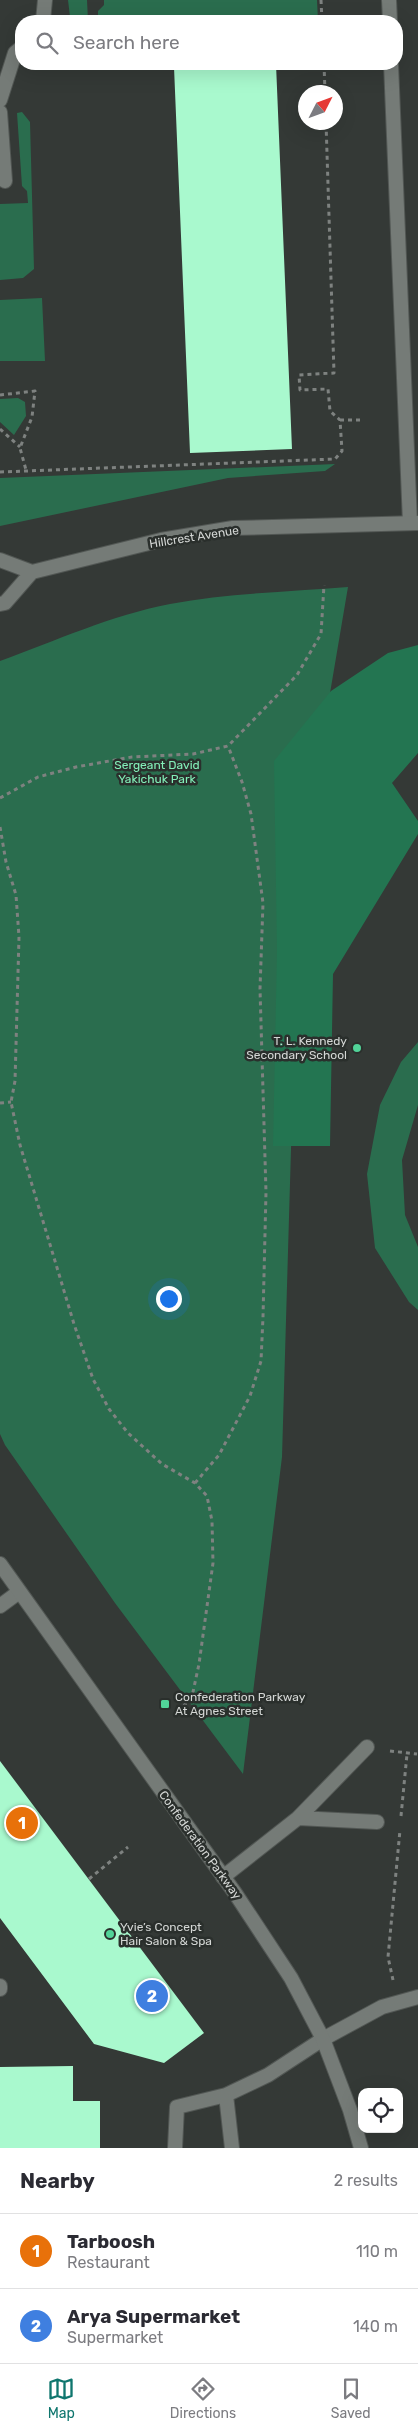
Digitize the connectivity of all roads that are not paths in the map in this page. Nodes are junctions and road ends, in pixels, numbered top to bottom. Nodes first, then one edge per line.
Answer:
1 (45, 0) edge
2 (389, 0) edge
3 (44, 15) edge
4 (390, 15) edge
5 (15, 54) edge
6 (391, 70) edge
7 (0, 100) edge
8 (0, 112) edge
9 (4, 181) dead end
10 (414, 523) edge
11 (0, 560) edge
12 (32, 572) junction
13 (0, 604) edge
14 (0, 1564) edge
15 (19, 1592) junction
16 (0, 1606) edge
17 (368, 1747) dead end
18 (298, 1818) junction
19 (377, 1822) dead end
20 (223, 1877) junction
21 (418, 1997) edge
22 (323, 2039) junction
23 (226, 2095) junction
24 (176, 2148) edge
25 (232, 2148) edge
26 (361, 2148) edge

1 - 3 street
2 - 4 street
5 - 7 street
6 - 10 street
8 - 9 street
10 - 12 street, Hillcrest Avenue
11 - 12 street
12 - 13 street
14 - 15 street, Confederation Parkway
15 - 16 street
15 - 20 street, Confederation Parkway
17 - 18 street
18 - 19 street
18 - 20 street
20 - 22 street, Confederation Parkway
21 - 22 street
22 - 23 street
22 - 26 street, Confederation Parkway
23 - 24 street
23 - 25 street

